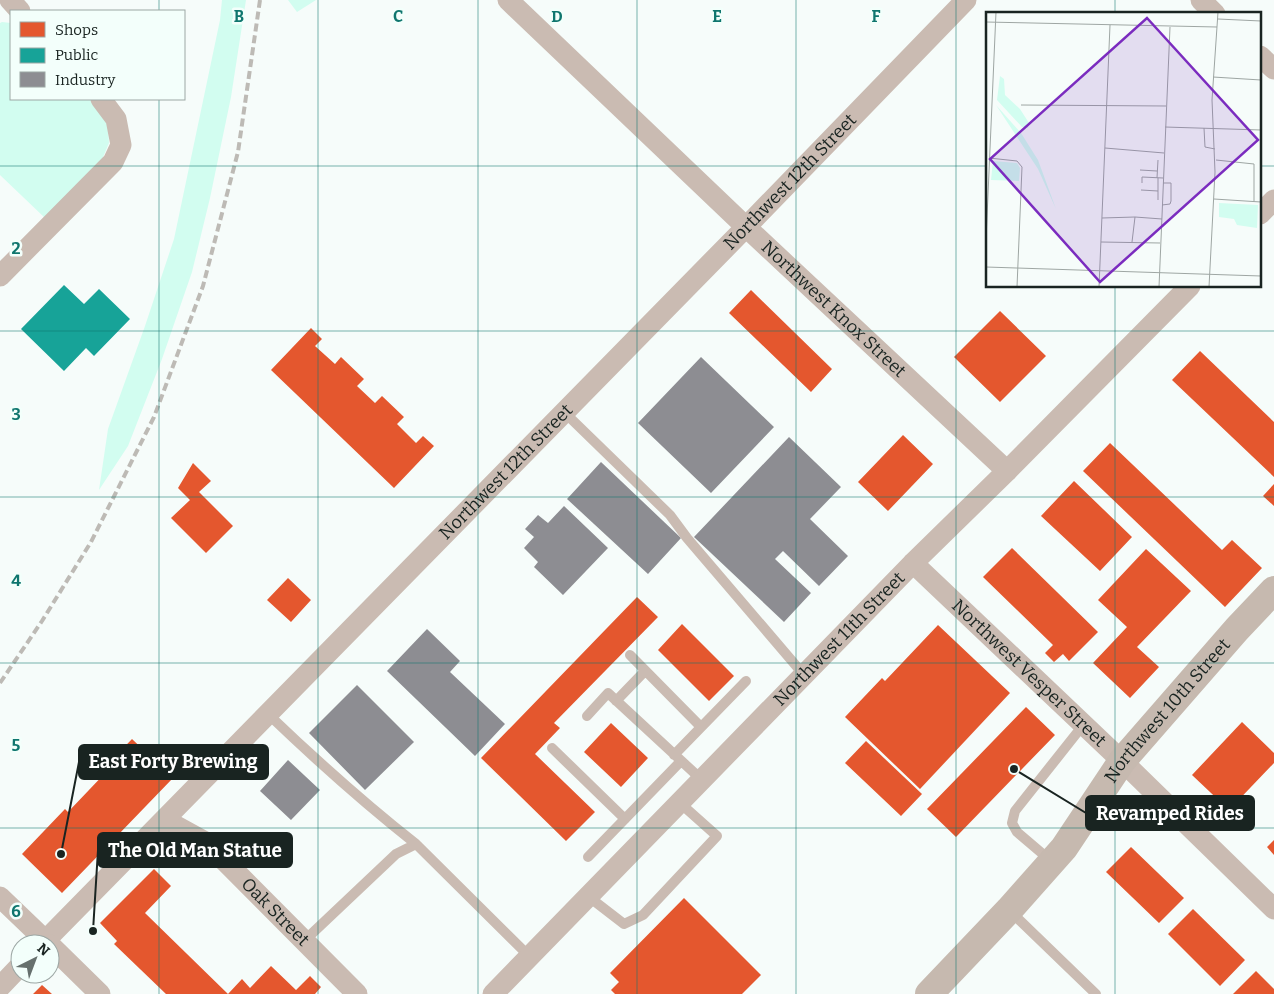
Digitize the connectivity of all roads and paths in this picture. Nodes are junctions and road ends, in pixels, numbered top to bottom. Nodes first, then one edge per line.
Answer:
1 (10, 0) edge
2 (508, 0) edge
3 (966, 0) edge
4 (1201, 0) edge
5 (19, 10) edge
6 (1214, 12) edge
7 (1262, 58) edge
8 (1274, 69) edge
9 (102, 100) edge
10 (1274, 200) edge
11 (1262, 212) edge
12 (746, 227) junction
13 (0, 276) edge
14 (1188, 288) edge
15 (563, 412) junction
16 (1007, 471) junction
17 (913, 563) junction
18 (1274, 590) edge
19 (630, 655) dead end
20 (645, 670) junction
21 (804, 675) junction
22 (746, 681) dead end
23 (616, 701) junction
24 (268, 714) junction
25 (587, 716) dead end
26 (1084, 724) junction
27 (701, 727) junction
28 (552, 748) dead end
29 (678, 758) junction
30 (1122, 761) junction
31 (702, 780) junction
32 (680, 802) junction
33 (625, 819) junction
34 (165, 820) junction
35 (416, 844) junction
36 (588, 857) dead end
37 (1052, 862) junction
38 (0, 897) edge
39 (589, 897) junction
40 (1274, 909) edge
41 (1009, 910) junction
42 (37, 934) edge
43 (55, 934) edge
44 (304, 941) junction
45 (60, 956) edge
46 (530, 957) junction
47 (10, 976) edge
48 (0, 987) edge
49 (100, 994) edge
50 (357, 994) edge
51 (493, 994) edge
52 (929, 994) edge
53 (1096, 994) edge

1 - 5 street
2 - 12 street, Northwest Knox Street
3 - 12 street, Northwest 12th Street
4 - 6 street
7 - 8 street
9 - 13 street
10 - 11 street
12 - 15 street, Northwest 12th Street
12 - 16 street, Northwest Knox Street
14 - 16 street, Northwest 11th Street
15 - 21 lane
15 - 24 street, Northwest 12th Street
16 - 17 street, Northwest 11th Street
17 - 21 street, Northwest 11th Street
17 - 26 street, Northwest Vesper Street
18 - 30 street, Northwest 10th Street
19 - 20 lane
20 - 23 lane
20 - 27 lane
21 - 31 street, Northwest 11th Street
22 - 27 lane
23 - 25 lane
23 - 29 lane
24 - 34 street, Northwest 12th Street
24 - 35 lane
26 - 30 street, Northwest Vesper Street
26 - 37 lane
27 - 29 lane
28 - 33 lane
29 - 31 lane
29 - 33 lane
30 - 37 street, Northwest 10th Street
30 - 40 street, Northwest Vesper Street
31 - 32 street, Northwest 11th Street
32 - 39 street, Northwest 11th Street
32 - 39 lane
33 - 36 lane
34 - 43 street, Northwest 12th Street
34 - 44 street, Oak Street
35 - 44 lane
35 - 46 lane
37 - 41 street, Northwest 10th Street
38 - 42 street
39 - 46 street, Northwest 11th Street
41 - 52 street, Northwest 10th Street
41 - 53 lane
44 - 50 street, Oak Street
45 - 49 street
46 - 51 street, Northwest 11th Street
47 - 48 street

